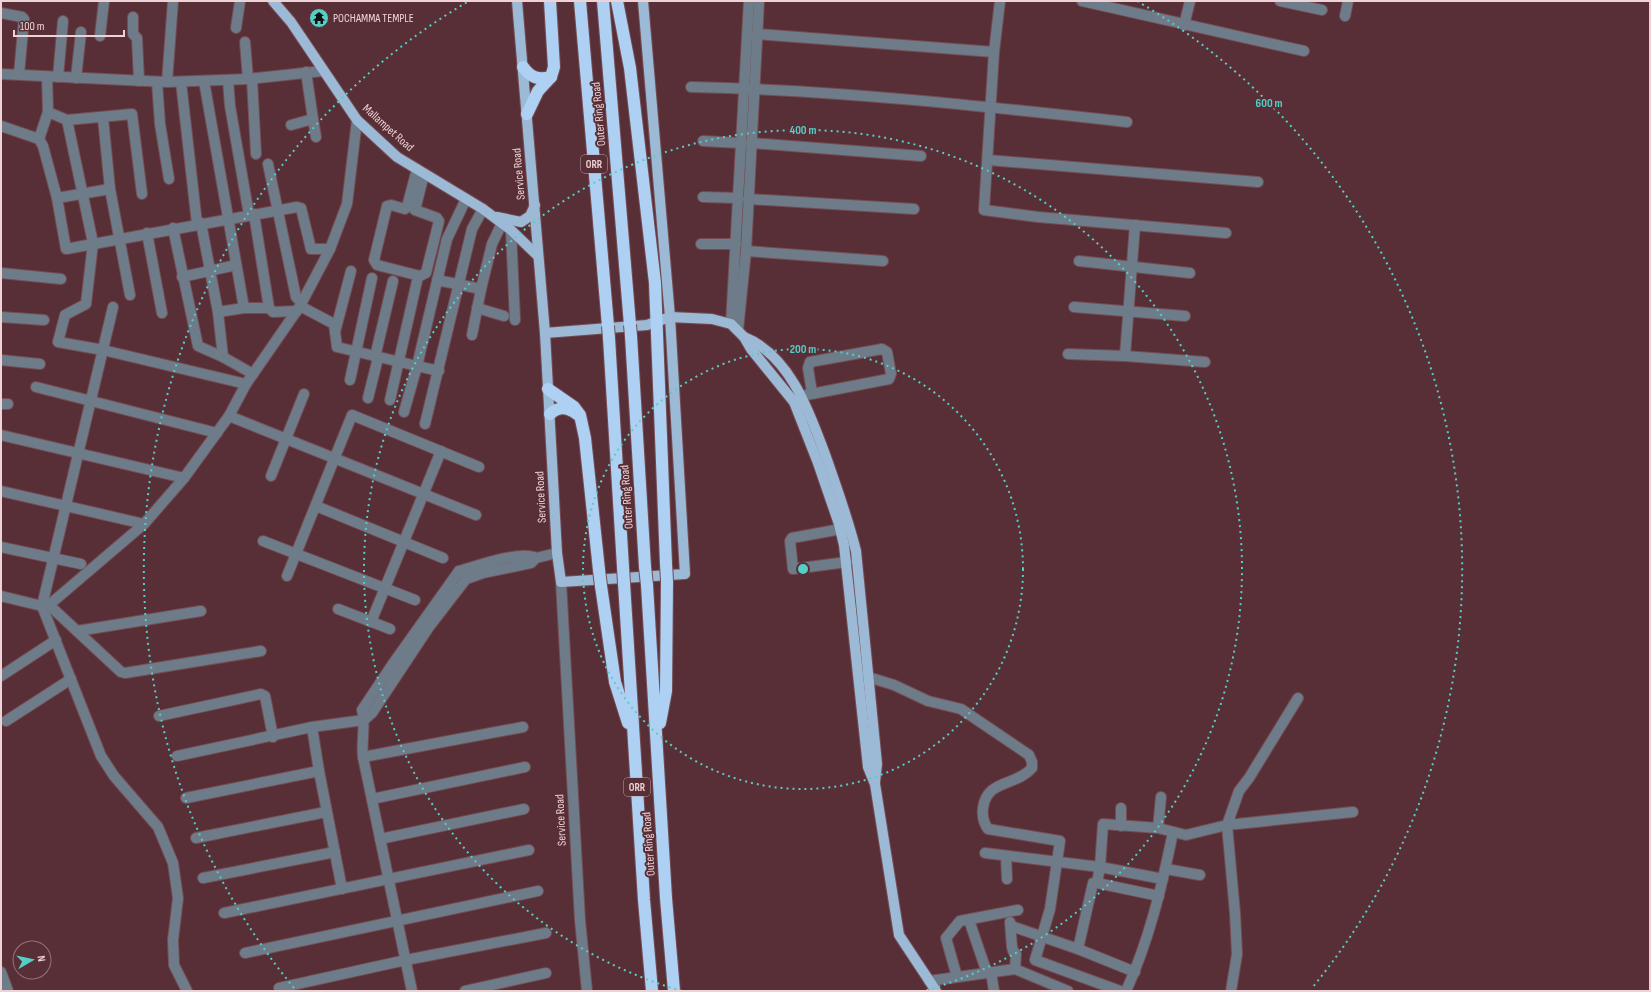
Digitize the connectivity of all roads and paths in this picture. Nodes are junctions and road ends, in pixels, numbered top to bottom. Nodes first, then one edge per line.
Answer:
1 (104, 1) edge
2 (173, 1) edge
3 (240, 1) edge
4 (273, 1) edge
5 (517, 1) edge
6 (550, 1) edge
7 (580, 1) edge
8 (603, 1) edge
9 (617, 1) edge
10 (643, 1) edge
11 (749, 1) edge
12 (759, 1) edge
13 (1000, 1) edge
14 (1082, 1) edge
15 (1190, 1) edge
16 (1280, 1) edge
17 (1348, 1) edge
18 (1322, 10) dead end
19 (1, 14) edge
20 (1345, 16) dead end
21 (133, 17) dead end
22 (63, 21) dead end
23 (1184, 25) junction
24 (236, 28) dead end
25 (81, 32) dead end
26 (757, 34) junction
27 (100, 36) dead end
28 (245, 42) dead end
29 (1304, 51) dead end
30 (994, 52) junction
31 (523, 67) junction
32 (323, 71) junction
33 (306, 72) junction
34 (1, 74) edge
35 (19, 74) junction
36 (47, 77) junction
37 (58, 77) junction
38 (551, 77) junction
39 (76, 78) junction
40 (250, 79) junction
41 (228, 80) junction
42 (139, 81) junction
43 (204, 81) junction
44 (162, 82) junction
45 (181, 82) junction
46 (691, 87) dead end
47 (748, 88) junction
48 (991, 107) junction
49 (48, 112) junction
50 (527, 114) junction
51 (103, 118) junction
52 (313, 119) junction
53 (67, 120) junction
54 (357, 120) junction
55 (1126, 122) dead end
56 (291, 125) dead end
57 (1, 126) edge
58 (316, 137) dead end
59 (39, 139) junction
60 (703, 141) dead end
61 (746, 143) junction
62 (256, 154) dead end
63 (921, 156) dead end
64 (988, 160) junction
65 (268, 164) dead end
66 (421, 171) junction
67 (169, 178) dead end
68 (1258, 182) dead end
69 (110, 189) junction
70 (83, 193) junction
71 (142, 194) dead end
72 (703, 197) dead end
73 (57, 198) junction
74 (466, 199) junction
75 (743, 199) junction
76 (535, 205) junction
77 (914, 209) dead end
78 (277, 210) junction
79 (487, 212) junction
80 (251, 214) junction
81 (228, 218) junction
82 (502, 223) junction
83 (199, 224) junction
84 (1135, 225) junction
85 (173, 228) junction
86 (511, 230) junction
87 (147, 233) junction
88 (1226, 233) dead end
89 (119, 238) junction
90 (93, 243) junction
91 (701, 244) dead end
92 (736, 244) junction
93 (330, 249) junction
94 (746, 251) junction
95 (538, 256) junction
96 (883, 261) dead end
97 (1078, 261) dead end
98 (236, 265) junction
99 (1132, 268) junction
100 (209, 271) junction
101 (351, 271) dead end
102 (1, 273) edge
103 (1190, 273) dead end
104 (182, 277) junction
105 (372, 278) dead end
106 (61, 279) dead end
107 (437, 280) junction
108 (393, 281) dead end
109 (417, 281) dead end
110 (459, 286) junction
111 (481, 289) junction
112 (130, 295) dead end
113 (113, 307) dead end
114 (299, 307) junction
115 (1074, 307) dead end
116 (244, 308) junction
117 (270, 308) junction
118 (477, 308) junction
119 (1128, 311) junction
120 (218, 312) junction
121 (162, 313) dead end
122 (504, 316) dead end
123 (1185, 316) dead end
124 (1, 317) edge
125 (670, 317) junction
126 (44, 320) dead end
127 (515, 320) dead end
128 (658, 322) junction
129 (738, 330) junction
130 (335, 332) junction
131 (545, 333) junction
132 (472, 335) dead end
133 (103, 350) junction
134 (356, 353) junction
135 (1068, 354) dead end
136 (1125, 356) junction
137 (223, 357) junction
138 (377, 357) junction
139 (1, 360) edge
140 (398, 362) junction
141 (1205, 362) dead end
142 (40, 364) dead end
143 (417, 366) junction
144 (439, 371) junction
145 (253, 374) junction
146 (350, 380) dead end
147 (810, 381) junction
148 (246, 384) junction
149 (36, 387) dead end
150 (548, 389) junction
151 (812, 393) junction
152 (304, 394) dead end
153 (799, 394) junction
154 (368, 398) dead end
155 (390, 400) dead end
156 (90, 401) junction
157 (404, 412) dead end
158 (550, 414) junction
159 (229, 416) junction
160 (580, 416) junction
161 (425, 424) dead end
162 (217, 433) junction
163 (1, 435) edge
164 (286, 439) junction
165 (441, 451) junction
166 (78, 453) junction
167 (335, 458) junction
168 (479, 467) dead end
169 (271, 476) dead end
170 (184, 478) junction
171 (1, 491) edge
172 (424, 494) junction
173 (66, 505) junction
174 (316, 506) junction
175 (476, 515) dead end
176 (144, 524) junction
177 (840, 529) junction
178 (263, 541) dead end
179 (404, 542) junction
180 (1, 547) edge
181 (557, 553) junction
182 (296, 554) junction
183 (443, 558) dead end
184 (536, 558) junction
185 (52, 559) junction
186 (847, 562) junction
187 (81, 564) dead end
188 (459, 571) junction
189 (287, 576) dead end
190 (466, 579) junction
191 (561, 582) junction
192 (385, 588) junction
193 (1, 596) edge
194 (415, 600) dead end
195 (46, 606) junction
196 (338, 609) dead end
197 (201, 611) dead end
198 (371, 622) junction
199 (390, 629) dead end
200 (77, 632) junction
201 (56, 640) junction
202 (261, 651) dead end
203 (396, 668) junction
204 (1, 676) edge
205 (868, 677) junction
206 (71, 679) junction
207 (1298, 698) dead end
208 (160, 716) dead end
209 (364, 720) junction
210 (6, 721) dead end
211 (312, 727) junction
212 (523, 727) dead end
213 (273, 737) junction
214 (656, 740) junction
215 (634, 743) junction
216 (177, 756) dead end
217 (363, 757) junction
218 (525, 767) dead end
219 (319, 771) junction
220 (875, 784) junction
221 (1161, 797) dead end
222 (186, 798) dead end
223 (372, 799) junction
224 (1121, 808) dead end
225 (524, 810) dead end
226 (326, 812) junction
227 (1353, 812) dead end
228 (1227, 825) junction
229 (1121, 826) junction
230 (1158, 828) junction
231 (1173, 832) junction
232 (196, 838) dead end
233 (380, 839) junction
234 (529, 850) dead end
235 (335, 852) junction
236 (985, 853) dead end
237 (1006, 856) junction
238 (1056, 862) junction
239 (1100, 867) junction
240 (1166, 869) junction
241 (1200, 875) dead end
242 (203, 878) dead end
243 (389, 879) junction
244 (1007, 879) dead end
245 (1163, 879) junction
246 (1097, 883) junction
247 (342, 889) junction
248 (538, 891) dead end
249 (1159, 896) junction
250 (224, 913) dead end
251 (969, 920) junction
252 (398, 922) junction
253 (1011, 926) junction
254 (546, 933) dead end
255 (1042, 936) junction
256 (1078, 948) junction
257 (245, 953) dead end
258 (406, 960) junction
259 (1015, 969) junction
260 (1, 972) edge
261 (989, 972) junction
262 (1135, 972) junction
263 (546, 973) dead end
264 (957, 977) junction
265 (929, 982) junction
266 (279, 988) dead end
267 (8, 991) edge
268 (187, 991) edge
269 (412, 991) edge
270 (465, 991) edge
271 (587, 991) edge
272 (652, 991) edge
273 (674, 991) edge
274 (936, 991) edge
275 (994, 991) edge
276 (1068, 991) edge
277 (1120, 991) edge
278 (1126, 991) edge
279 (1231, 991) edge

1 - 27 street
2 - 44 street
3 - 24 street
4 - 32 main road, Mallampet Road
5 - 31 main road, Service Road
6 - 38 highway
7 - 215 highway, Outer Ring Road / ORR, bridge
8 - 214 highway, Outer Ring Road / ORR, bridge
9 - 128 highway
10 - 125 main road
11 - 47 street
12 - 26 street
13 - 30 street
14 - 23 street
15 - 23 street
16 - 18 street
17 - 20 street
19 - 35 street
21 - 42 street
22 - 37 street
23 - 29 street
25 - 39 street
26 - 30 street
26 - 47 street
28 - 40 street
30 - 48 street
31 - 38 highway
31 - 50 main road, Service Road
32 - 33 street
32 - 54 main road, Mallampet Road
33 - 40 street
33 - 52 street
34 - 35 street
35 - 36 street
36 - 37 street
36 - 49 street
37 - 39 street
38 - 50 highway
39 - 42 street
40 - 41 street
40 - 62 street
41 - 43 street
41 - 80 street
42 - 44 street
43 - 45 street
43 - 81 street
44 - 45 street
44 - 67 street
45 - 83 street
46 - 47 street
47 - 48 street
47 - 61 street
48 - 55 street
48 - 64 street
49 - 53 street
49 - 59 street
50 - 76 main road, Service Road
51 - 53 street
51 - 69 street
51 - 71 street
52 - 56 street
52 - 58 street
53 - 70 street
54 - 66 main road, Mallampet Road
54 - 93 street
57 - 59 street
59 - 73 street
60 - 61 street
61 - 63 street
61 - 75 street
64 - 68 street
64 - 84 street
65 - 78 street
66 - 66 street
66 - 74 main road, Mallampet Road
69 - 70 street
69 - 89 street
70 - 73 street
70 - 90 street
72 - 75 street
73 - 90 street
74 - 79 main road, Mallampet Road
74 - 107 street
75 - 77 street
75 - 92 street
75 - 94 street
76 - 79 main road
76 - 95 main road, Service Road
78 - 80 street
78 - 93 street
78 - 114 street
79 - 82 main road, Mallampet Road
79 - 110 street
80 - 81 street
80 - 117 street
81 - 83 street
81 - 98 street
82 - 86 main road, Mallampet Road
82 - 111 street
83 - 85 street
83 - 100 street
84 - 88 street
84 - 99 street
85 - 87 street
85 - 104 street
86 - 95 main road, Mallampet Road
86 - 127 street
87 - 89 street
87 - 121 street
89 - 90 street
89 - 112 street
90 - 133 street
91 - 92 street
92 - 129 street
93 - 114 street
94 - 96 street
94 - 129 street
95 - 131 main road, Service Road
97 - 99 street
98 - 100 street
98 - 116 street
99 - 103 street
99 - 119 street
100 - 104 street
100 - 120 street
101 - 130 street
102 - 106 street
104 - 137 street
105 - 134 street
107 - 110 street
107 - 143 street
108 - 138 street
109 - 140 street
110 - 111 street
110 - 144 street
111 - 118 street
113 - 133 street
114 - 117 street
114 - 130 street
114 - 145 street
115 - 119 street
116 - 117 street
116 - 120 street
118 - 122 street
118 - 132 street
119 - 123 street
119 - 136 street
120 - 137 street
124 - 126 street
125 - 128 main road
125 - 129 main road
125 - 191 main road
128 - 131 main road
128 - 214 highway, bridge
129 - 153 main road
129 - 177 main road
130 - 134 street
131 - 150 main road, Service Road
133 - 148 street
133 - 156 street
134 - 138 street
134 - 146 street
135 - 136 street
136 - 141 street
137 - 145 street
138 - 140 street
138 - 154 street
139 - 142 street
140 - 143 street
140 - 155 street
143 - 144 street
143 - 157 street
144 - 161 street
145 - 148 street
147 - 151 street
147 - 151 street
147 - 153 street
148 - 159 street
149 - 156 street
150 - 158 main road, Service Road
150 - 160 highway
151 - 153 street
152 - 164 street
153 - 205 main road
156 - 162 street
156 - 166 street
158 - 160 highway
158 - 181 main road, Service Road
159 - 162 street
159 - 164 street
160 - 215 highway, bridge
162 - 170 street
163 - 166 street
164 - 167 street
164 - 169 street
165 - 167 street
165 - 168 street
165 - 172 street
166 - 170 street
166 - 173 street
167 - 172 street
167 - 174 street
170 - 176 street
171 - 173 street
172 - 175 street
172 - 179 street
173 - 176 street
173 - 185 street
174 - 179 street
174 - 182 street
176 - 195 street
177 - 186 main road
177 - 186 street
178 - 182 street
179 - 183 street
179 - 192 street
180 - 185 street
181 - 184 street
181 - 191 main road, Service Road
182 - 189 street
182 - 192 street
184 - 188 street
184 - 190 street
185 - 187 street
185 - 195 street
186 - 220 main road
188 - 190 street
188 - 203 street
190 - 203 street
191 - 271 street, Service Road
192 - 194 street
192 - 198 street
193 - 195 street
195 - 200 street
195 - 201 street
196 - 198 street
197 - 200 street
198 - 199 street
200 - 202 street
201 - 204 street
201 - 206 street
203 - 209 street
205 - 220 main road
205 - 238 street
206 - 210 street
206 - 268 street
207 - 228 street
208 - 213 street
209 - 211 street
209 - 217 street
211 - 213 street
211 - 219 street
212 - 217 street
213 - 216 street
214 - 273 highway, Outer Ring Road / ORR
215 - 272 highway, Outer Ring Road / ORR
217 - 223 street
218 - 223 street
219 - 222 street
219 - 226 street
220 - 265 main road
221 - 230 street
223 - 233 street
224 - 229 street
225 - 233 street
226 - 232 street
226 - 235 street
227 - 228 street
228 - 231 street
228 - 279 street
229 - 230 street
229 - 239 street
230 - 231 street
231 - 240 street
233 - 243 street
234 - 243 street
235 - 242 street
235 - 247 street
236 - 237 street
237 - 238 street
237 - 244 street
238 - 239 street
238 - 255 street
239 - 245 street
239 - 246 street
240 - 241 street
240 - 245 street
243 - 247 street
243 - 252 street
245 - 249 street
246 - 249 street
246 - 256 street
247 - 250 street
248 - 252 street
249 - 262 street
251 - 253 street
251 - 261 street
251 - 264 street
252 - 257 street
252 - 258 street
253 - 255 street
253 - 259 street
254 - 258 street
255 - 256 street
255 - 277 street
256 - 262 street
258 - 266 street
258 - 269 street
259 - 261 street
259 - 276 street
260 - 267 street
261 - 264 street
261 - 275 street
262 - 278 street
263 - 270 street
264 - 265 street
265 - 274 main road

